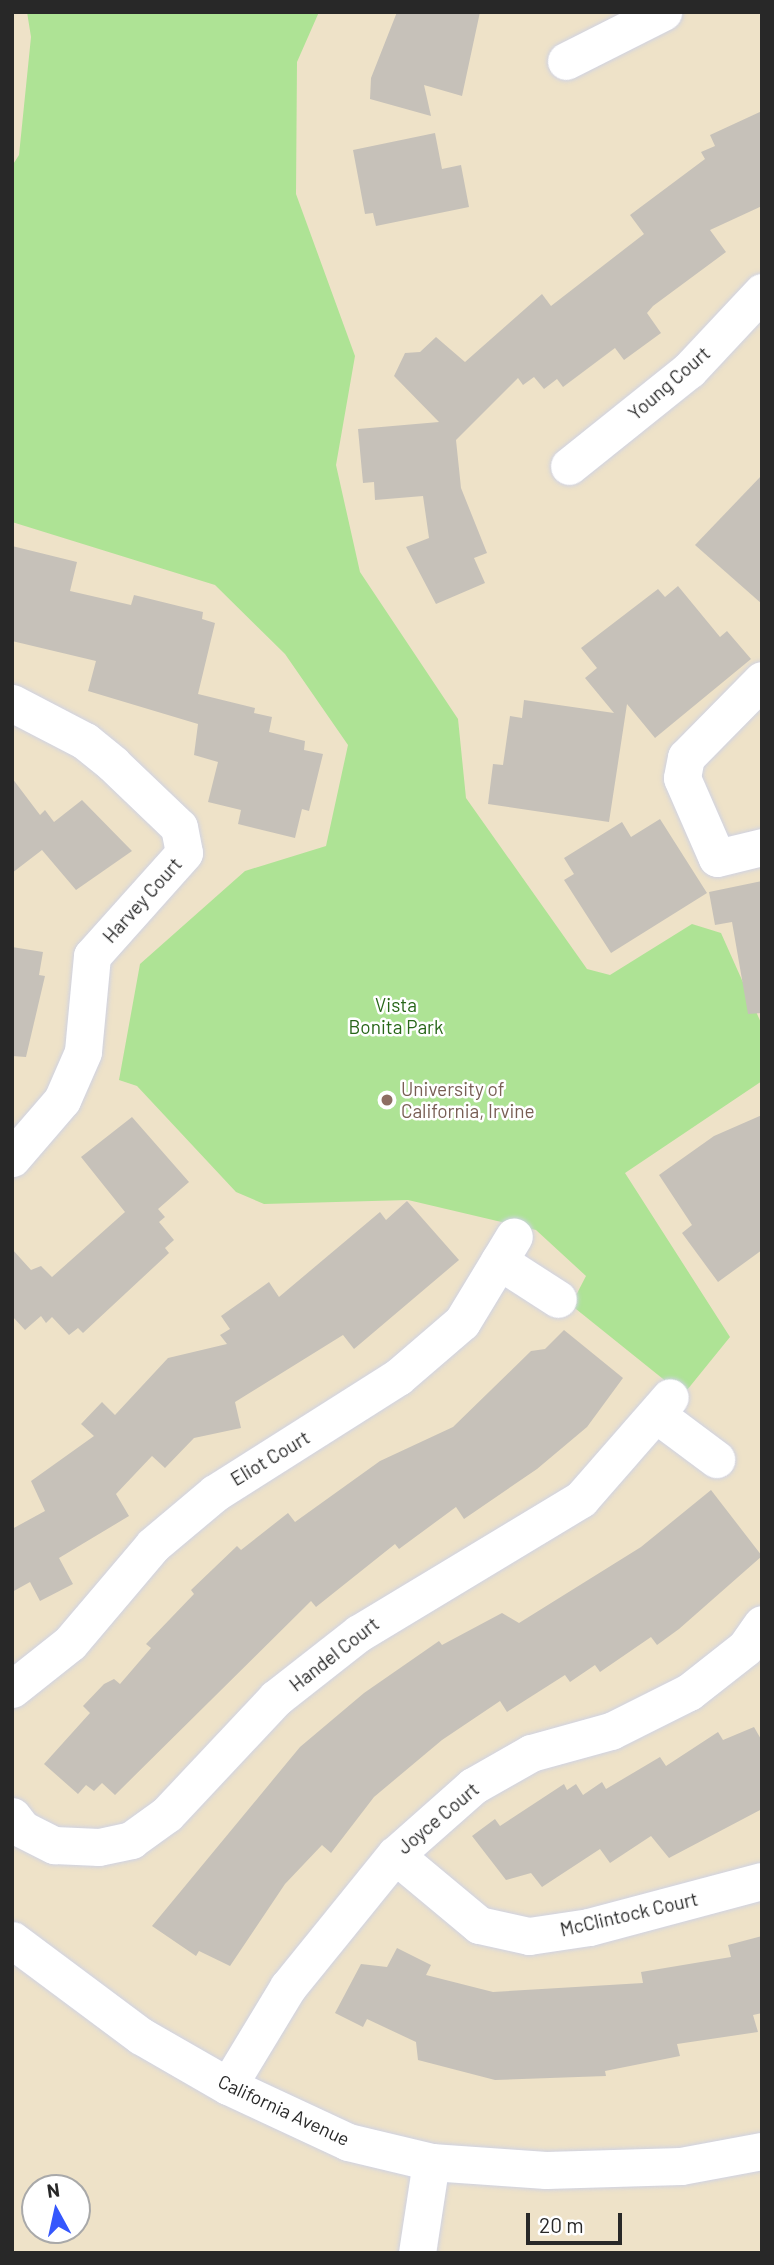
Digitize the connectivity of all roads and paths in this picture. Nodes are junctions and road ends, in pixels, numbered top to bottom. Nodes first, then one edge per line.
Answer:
1 (663, 12) edge
2 (566, 61) dead end
3 (762, 292) edge
4 (569, 466) dead end
5 (762, 680) edge
6 (12, 704) edge
7 (762, 847) edge
8 (12, 1158) edge
9 (558, 1299) dead end
10 (716, 1459) dead end
11 (762, 1624) edge
12 (12, 1689) edge
13 (12, 1816) edge
14 (394, 1855) junction
15 (762, 1881) edge
16 (13, 1942) edge
17 (228, 2086) junction
18 (762, 2151) edge
19 (431, 2162) junction
20 (417, 2253) edge

1 - 2 street
3 - 4 street, Young Court
5 - 7 street
6 - 8 street, Harvey Court
9 - 12 street, Eliot Court
10 - 13 street, Handel Court
11 - 14 street, Joyce Court
14 - 15 street, McClintock Court
14 - 17 street, Joyce Court
16 - 17 street, California Avenue
17 - 19 street, California Avenue
18 - 19 street, California Avenue
19 - 20 street

